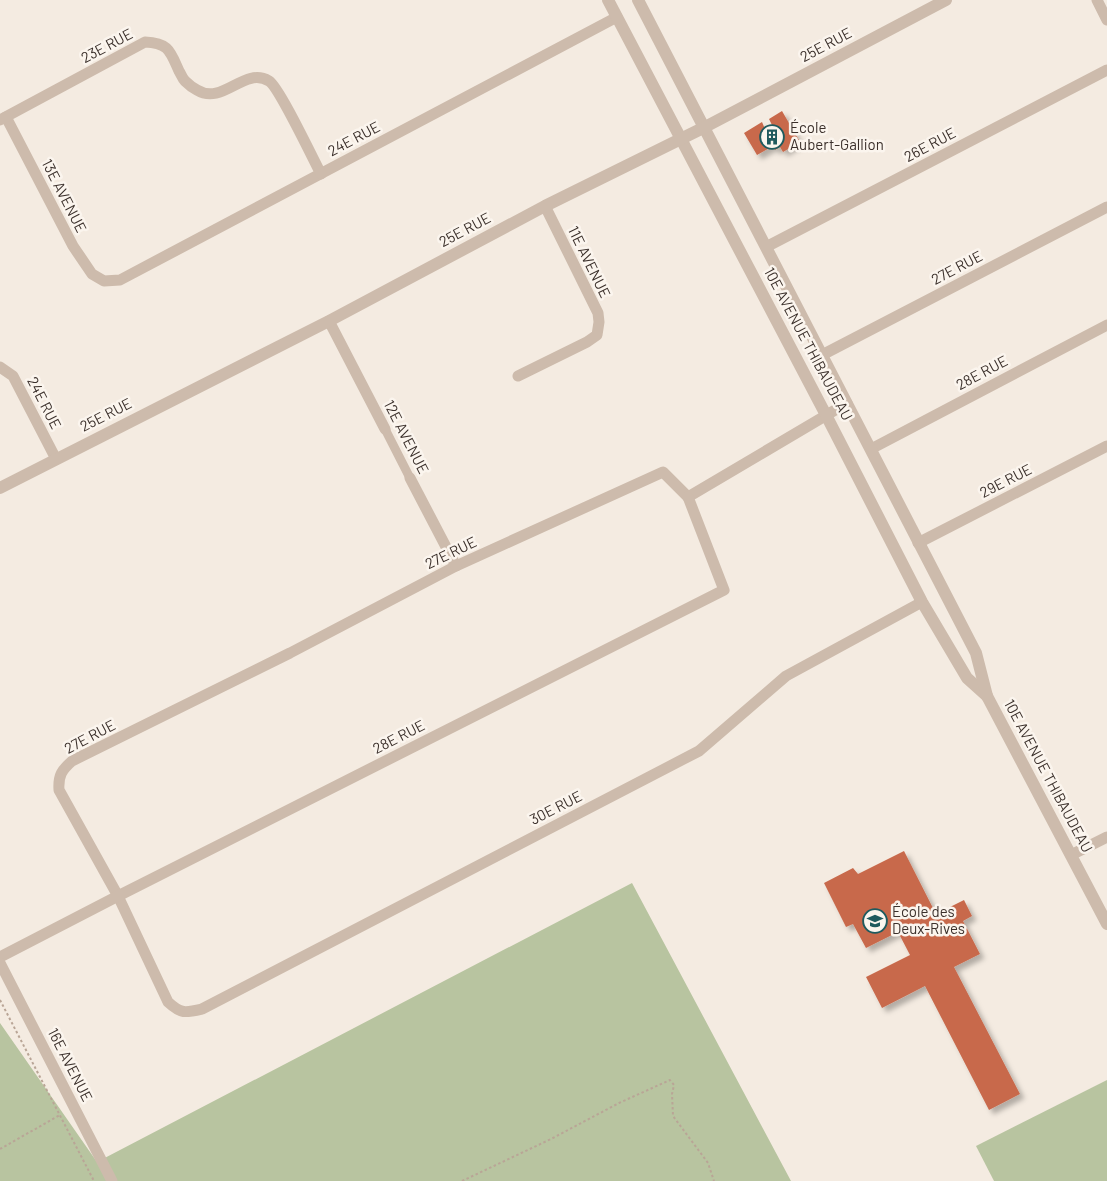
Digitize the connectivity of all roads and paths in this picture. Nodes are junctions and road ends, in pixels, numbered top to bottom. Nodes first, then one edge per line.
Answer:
1 (608, 0) edge
2 (638, 0) edge
3 (946, 0) edge
4 (1097, 0) edge
5 (617, 17) junction
6 (1107, 20) edge
7 (1107, 70) edge
8 (3, 118) edge
9 (705, 127) junction
10 (682, 138) junction
11 (321, 174) junction
12 (545, 206) junction
13 (1107, 207) edge
14 (766, 247) junction
15 (104, 281) joint
16 (329, 321) junction
17 (1107, 325) edge
18 (822, 355) junction
19 (0, 367) edge
20 (518, 376) dead end
21 (847, 403) junction
22 (826, 415) junction
23 (385, 429) joint
24 (1107, 446) edge
25 (871, 449) junction
26 (56, 459) junction
27 (410, 478) joint
28 (0, 488) edge
29 (688, 496) junction
30 (918, 543) junction
31 (456, 566) junction
32 (922, 602) junction
33 (987, 696) junction
34 (1107, 837) edge
35 (1071, 855) junction
36 (118, 896) junction
37 (1107, 924) edge
38 (0, 957) edge
39 (0, 963) edge
40 (0, 1000) edge
41 (60, 1114) junction
42 (0, 1150) edge
43 (94, 1181) edge
44 (112, 1181) edge
45 (462, 1181) edge
46 (714, 1181) edge

1 - 5 street, 10E AVENUE THIBAUDEAU
2 - 9 street, 10E AVENUE THIBAUDEAU
3 - 9 street, 25E RUE
4 - 6 street
5 - 10 street, 10E AVENUE THIBAUDEAU
5 - 11 street, 24E RUE
7 - 14 street, 26E RUE
8 - 11 street, 23E RUE
8 - 15 street, 13E AVENUE
9 - 10 street, 25E RUE
9 - 14 street, 10E AVENUE THIBAUDEAU
10 - 12 street, 25E RUE
10 - 22 street, 10E AVENUE THIBAUDEAU
11 - 15 street, 24E RUE
12 - 16 street, 25E RUE
12 - 20 street, 11E AVENUE
13 - 18 street, 27E RUE
14 - 18 street, 10E AVENUE THIBAUDEAU
16 - 23 street, 12E AVENUE
16 - 26 street, 25E RUE
17 - 25 street, 28E RUE
18 - 21 street, 10E AVENUE THIBAUDEAU
19 - 26 street, 24E RUE
21 - 22 street
21 - 25 street, 10E AVENUE THIBAUDEAU
22 - 29 street
22 - 32 street, 10E AVENUE THIBAUDEAU
23 - 27 street, 12E AVENUE
24 - 30 street, 29E RUE
25 - 30 street, 10E AVENUE THIBAUDEAU
26 - 28 street, 25E RUE
27 - 31 street, 12E AVENUE
29 - 31 street, 27E RUE
29 - 36 street, 28E RUE
30 - 33 street, 10E AVENUE THIBAUDEAU
31 - 36 street, 27E RUE
32 - 33 street, 10E AVENUE THIBAUDEAU
32 - 36 street, 30E RUE
33 - 35 street, 10E AVENUE THIBAUDEAU
34 - 35 street
35 - 37 street, 10E AVENUE THIBAUDEAU
36 - 38 street, 28E RUE
39 - 44 street, 16E AVENUE
40 - 41 path
41 - 42 path
41 - 43 path
45 - 46 path

